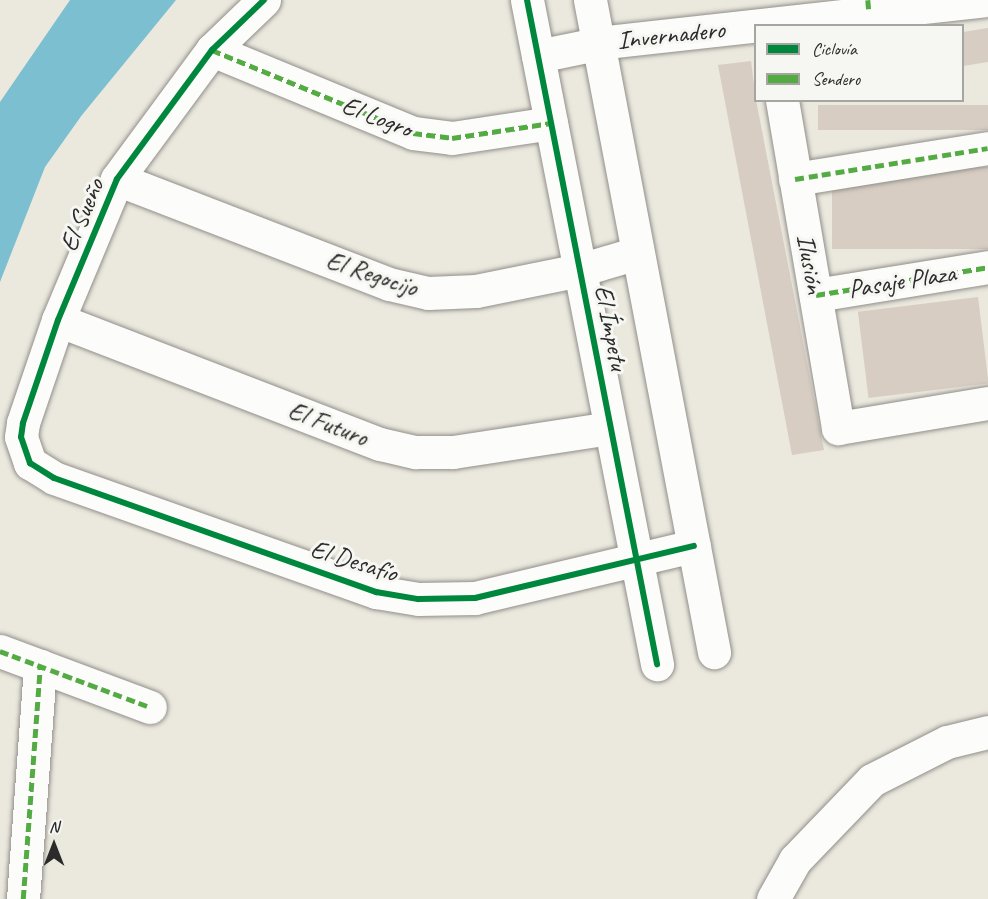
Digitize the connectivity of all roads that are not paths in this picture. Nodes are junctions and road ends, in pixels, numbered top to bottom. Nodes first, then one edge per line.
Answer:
1 (264, 0) edge
2 (527, 0) edge
3 (590, 0) edge
4 (984, 0) edge
5 (868, 6) edge
6 (774, 24) edge
7 (754, 27) edge
8 (598, 43) junction
9 (212, 50) junction
10 (538, 56) junction
11 (782, 102) edge
12 (551, 123) junction
13 (988, 148) edge
14 (117, 179) junction
15 (795, 179) junction
16 (637, 253) junction
17 (988, 267) edge
18 (580, 270) junction
19 (816, 295) junction
20 (58, 320) junction
21 (988, 403) edge
22 (610, 428) junction
23 (23, 451) joint
24 (694, 546) junction
25 (636, 558) junction
26 (0, 651) edge
27 (714, 652) dead end
28 (657, 664) dead end
29 (40, 666) junction
30 (150, 707) dead end
31 (988, 732) edge
32 (23, 899) edge
33 (772, 899) edge

1 - 9 street, El Sueño
2 - 10 street, El Ímpetu
3 - 8 street, El Ímpetu
4 - 5 street, Invernadero
5 - 6 street, Invernadero
7 - 8 street, Invernadero
8 - 10 street, Invernadero
8 - 16 street, El Ímpetu
9 - 12 street, El Logro
9 - 14 street, El Sueño
10 - 12 street, El Ímpetu
11 - 15 street, Ilusión
12 - 18 street, El Ímpetu
13 - 15 street
14 - 18 street, El Regocijo
14 - 20 street, El Sueño
15 - 19 street, Ilusión
16 - 18 street, El Regocijo
16 - 24 street, El Ímpetu
17 - 19 street, Pasaje Plaza
18 - 22 street, El Ímpetu
19 - 21 street, Ilusión
20 - 22 street, El Futuro
20 - 23 street, El Sueño
22 - 25 street, El Ímpetu
23 - 25 street, El Desafío
24 - 25 street, El Desafío
24 - 27 street, El Ímpetu
25 - 28 street, El Ímpetu
26 - 29 street
29 - 30 street
29 - 32 street
31 - 33 street

